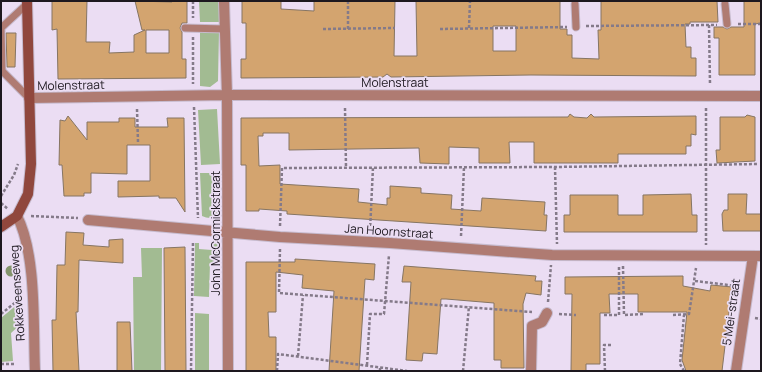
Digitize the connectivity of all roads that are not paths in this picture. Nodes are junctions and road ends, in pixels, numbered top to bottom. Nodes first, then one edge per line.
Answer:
1 (224, 1) edge
2 (27, 3) edge
3 (575, 4) dead end
4 (725, 4) dead end
5 (727, 24) road end
6 (576, 27) road end
7 (185, 28) dead end
8 (225, 29) junction
9 (227, 95) junction
10 (761, 96) edge
11 (29, 98) junction
12 (17, 216) junction
13 (88, 220) road end
14 (1, 227) edge
15 (228, 233) junction
16 (757, 256) edge
17 (548, 313) road end
18 (35, 371) edge
19 (228, 371) edge
20 (531, 371) edge
21 (736, 371) edge

1 - 8 street, John McCormickstraat
2 - 11 street
2 - 11 lane
3 - 6 lane
4 - 5 lane
7 - 8 lane
8 - 9 street, John McCormickstraat
9 - 10 street, Molenstraat
9 - 11 street, Molenstraat
9 - 15 street, John McCormickstraat
11 - 12 street
12 - 14 street
12 - 18 street, Rokkeveenseweg
13 - 15 street, Jan Hoornstraat
15 - 16 street, Jan Hoornstraat
15 - 19 street, John McCormickstraat
16 - 21 street, 5 Mei-straat
17 - 20 street

